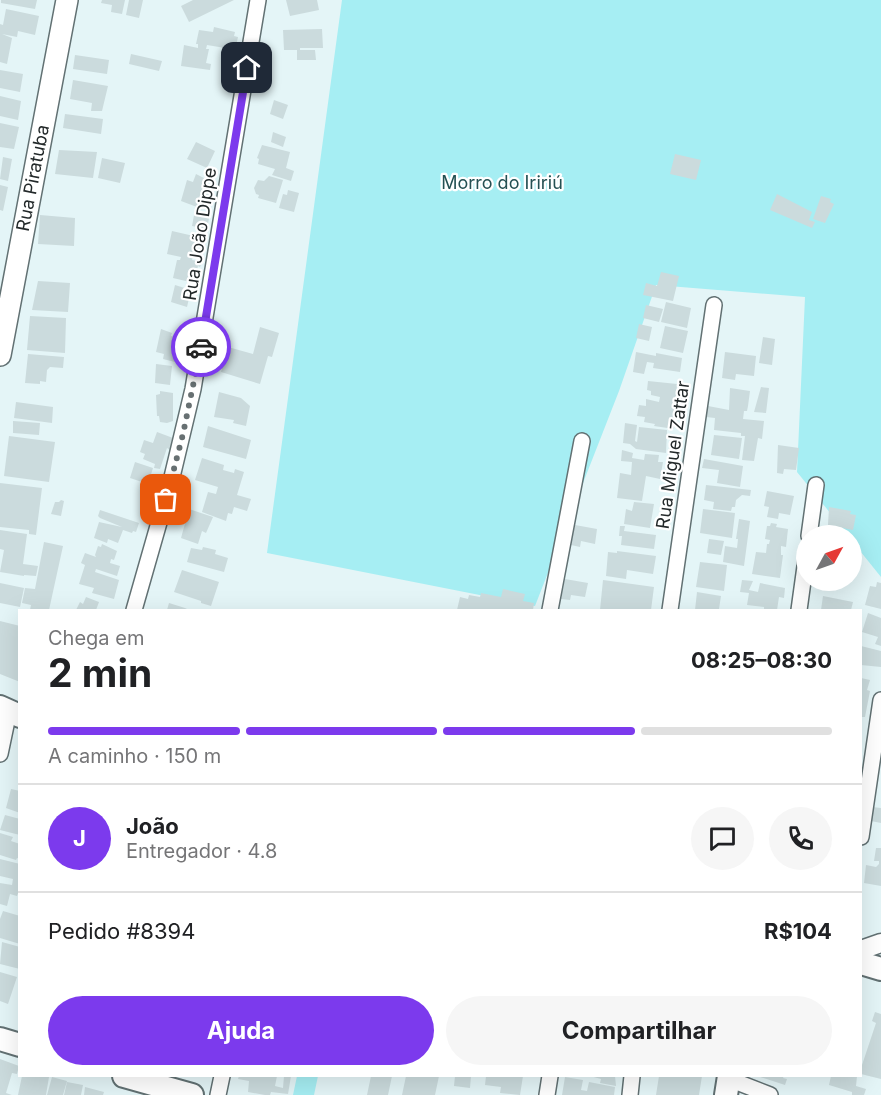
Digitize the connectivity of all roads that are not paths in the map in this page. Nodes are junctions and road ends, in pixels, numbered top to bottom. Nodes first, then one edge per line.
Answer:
1 (67, 0) edge
2 (258, 0) edge
3 (714, 305) dead end
4 (0, 355) edge
5 (582, 441) dead end
6 (816, 485) dead end
7 (811, 525) edge
8 (802, 591) edge
9 (134, 609) edge
10 (550, 609) edge
11 (670, 609) edge
12 (799, 609) edge
13 (881, 700) edge
14 (9, 711) edge
15 (0, 754) edge
16 (862, 830) edge
17 (881, 943) edge
18 (862, 950) edge
19 (862, 963) edge
20 (881, 969) edge
21 (0, 1040) edge
22 (18, 1044) edge
23 (128, 1077) edge
24 (222, 1077) edge
25 (550, 1077) edge
26 (632, 1077) edge
27 (728, 1083) edge
28 (192, 1095) edge
29 (218, 1095) edge
30 (547, 1095) edge
31 (630, 1095) edge
32 (770, 1095) edge

1 - 4 main road, Rua Piratuba
2 - 9 street, Rua João Dippe
3 - 11 street, Rua Miguel Zattar
5 - 10 street
6 - 7 street
8 - 12 street
13 - 16 street
14 - 15 street
17 - 18 street
19 - 20 main road
21 - 22 main road
23 - 28 main road
24 - 29 street
25 - 30 street
26 - 31 street
27 - 32 street

